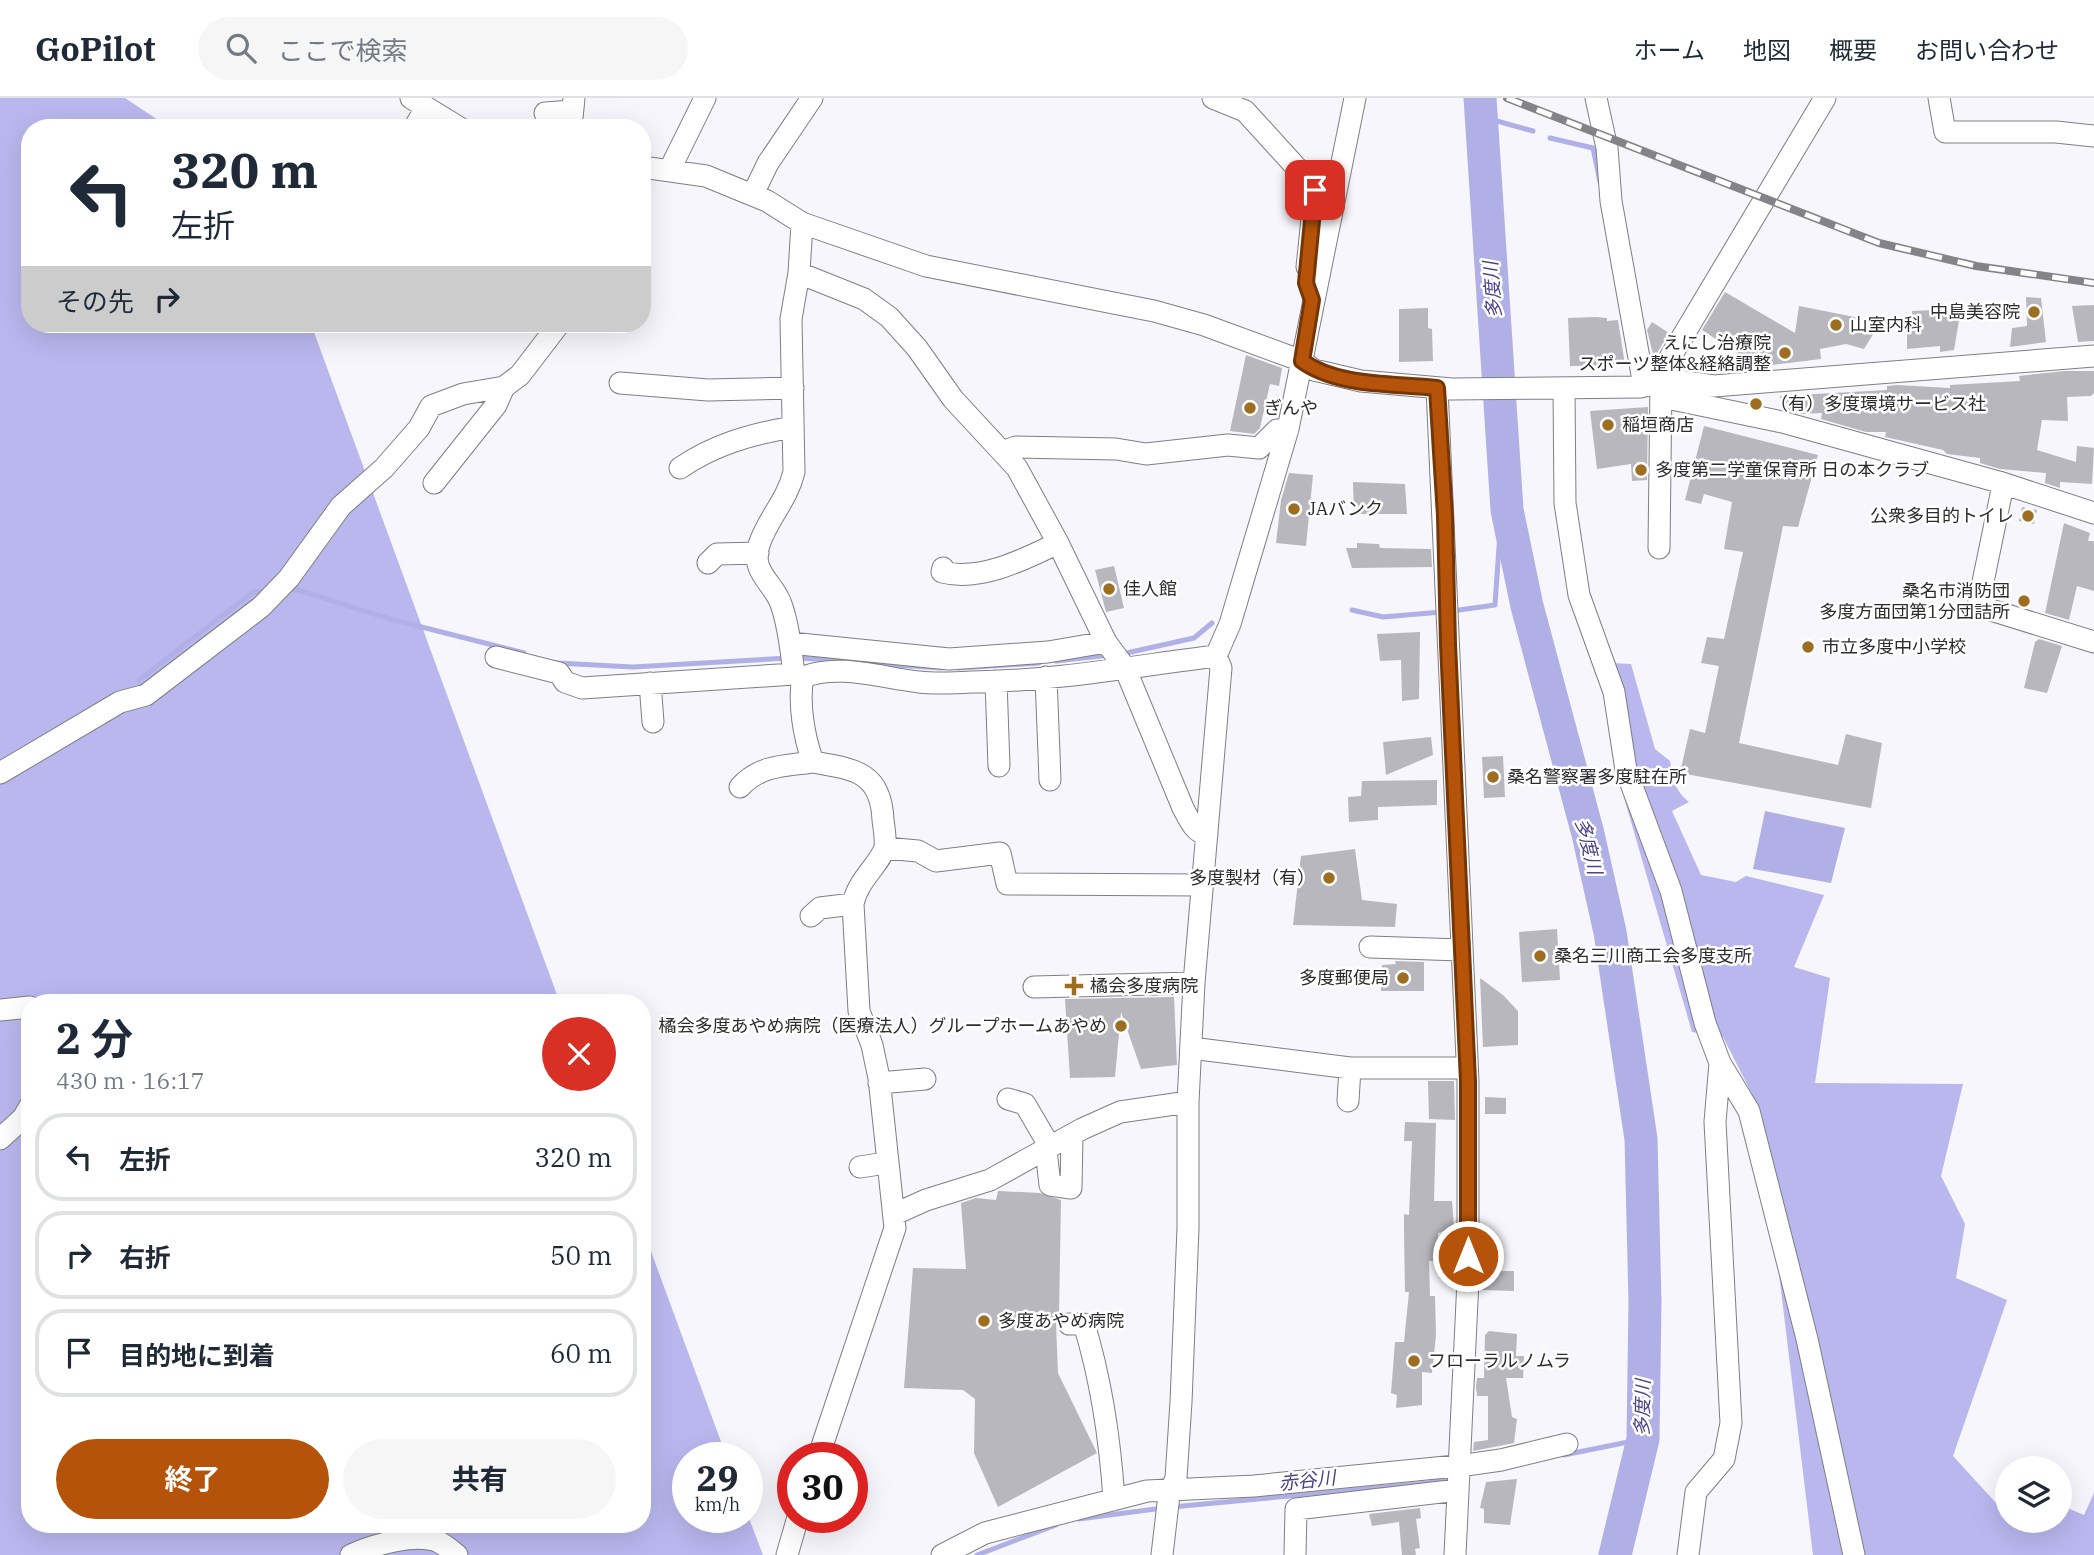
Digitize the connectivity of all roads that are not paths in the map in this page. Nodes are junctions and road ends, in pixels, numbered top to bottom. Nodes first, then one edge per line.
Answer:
1 (705, 98) edge
2 (812, 98) edge
3 (1213, 98) edge
4 (1355, 98) edge
5 (1596, 98) edge
6 (1825, 98) edge
7 (1939, 98) edge
8 (418, 103) edge
9 (1246, 104) edge
10 (572, 112) edge
11 (545, 113) dead end
12 (445, 119) edge
13 (2094, 136) edge
14 (651, 168) edge
15 (670, 169) junction
16 (753, 194) junction
17 (802, 223) junction
18 (799, 272) junction
19 (1312, 300) junction
20 (552, 333) edge
21 (2094, 356) edge
22 (1302, 361) junction
23 (621, 383) dead end
24 (505, 387) junction
25 (793, 388) junction
26 (1444, 388) junction
27 (1560, 389) junction
28 (1656, 389) junction
29 (793, 427) junction
30 (1288, 429) junction
31 (1002, 452) junction
32 (680, 468) dead end
33 (434, 483) dead end
34 (2003, 485) junction
35 (2094, 513) edge
36 (1058, 543) junction
37 (1658, 548) dead end
38 (758, 553) junction
39 (708, 563) dead end
40 (943, 568) dead end
41 (1106, 642) junction
42 (2094, 642) edge
43 (790, 643) junction
44 (1216, 656) junction
45 (496, 657) dead end
46 (1125, 668) junction
47 (799, 676) junction
48 (1046, 677) junction
49 (996, 681) junction
50 (650, 683) junction
51 (653, 722) dead end
52 (813, 762) junction
53 (999, 766) dead end
54 (0, 773) edge
55 (1050, 780) dead end
56 (740, 787) dead end
57 (1207, 835) junction
58 (885, 848) junction
59 (1202, 885) junction
60 (853, 904) junction
61 (811, 916) dead end
62 (1370, 947) dead end
63 (1461, 950) junction
64 (1194, 983) junction
65 (1034, 986) dead end
66 (21, 1008) edge
67 (0, 1010) edge
68 (1191, 1048) junction
69 (1720, 1063) junction
70 (1350, 1068) junction
71 (1467, 1068) junction
72 (925, 1079) dead end
73 (879, 1083) junction
74 (1008, 1099) dead end
75 (1348, 1101) dead end
76 (1188, 1102) junction
77 (21, 1120) edge
78 (1072, 1135) junction
79 (0, 1139) edge
80 (1048, 1148) junction
81 (886, 1163) junction
82 (860, 1167) dead end
83 (895, 1214) junction
84 (1069, 1324) dead end
85 (822, 1442) edge
86 (1567, 1444) dead end
87 (1459, 1464) junction
88 (1458, 1490) junction
89 (1171, 1493) junction
90 (1114, 1500) junction
91 (793, 1533) edge
92 (351, 1555) edge
93 (457, 1555) edge
94 (786, 1555) edge
95 (942, 1555) edge
96 (1162, 1555) edge
97 (1295, 1555) edge
98 (1455, 1555) edge
99 (1688, 1555) edge
100 (1854, 1555) edge

1 - 15 street
2 - 16 street
3 - 9 street
4 - 19 street
5 - 28 street
6 - 28 street
7 - 13 street
8 - 12 street
9 - 19 street
10 - 11 street
14 - 15 street
15 - 16 street
16 - 17 street
17 - 18 street
17 - 22 street
18 - 25 street
18 - 31 street
19 - 22 street
20 - 24 street
21 - 28 street
22 - 26 street
22 - 30 street
23 - 25 street
24 - 33 street
24 - 54 street
25 - 29 street
26 - 27 street
26 - 63 street
27 - 28 street
27 - 69 street
28 - 34 street
28 - 37 street
29 - 32 street
29 - 38 street
30 - 31 street
30 - 44 street
31 - 36 street
34 - 35 street
34 - 42 street
36 - 40 street
36 - 41 street
38 - 39 street
38 - 43 street
41 - 43 street
41 - 46 street
43 - 47 street
44 - 46 street
44 - 57 street
45 - 50 street
46 - 48 street
46 - 57 street
47 - 49 street
47 - 50 street
47 - 52 street
48 - 49 street
48 - 55 street
49 - 53 street
50 - 51 street
52 - 56 street
52 - 58 street
57 - 59 street
58 - 59 street
58 - 60 street
59 - 64 street
60 - 61 street
60 - 73 street
62 - 63 street
63 - 71 street
64 - 65 street
64 - 68 street
66 - 67 street
68 - 70 street
68 - 76 street
69 - 99 street
69 - 100 street
70 - 71 street
70 - 75 street
71 - 87 street
72 - 73 street
73 - 81 street
74 - 80 street
76 - 78 street
76 - 89 street
77 - 79 street
78 - 80 street
78 - 80 street
80 - 83 street
81 - 82 street
81 - 83 street
83 - 85 street
84 - 90 street
86 - 87 street
87 - 88 street
87 - 89 street
88 - 97 street
88 - 98 street
89 - 90 street
89 - 96 street
90 - 95 street
91 - 94 street
92 - 93 street

